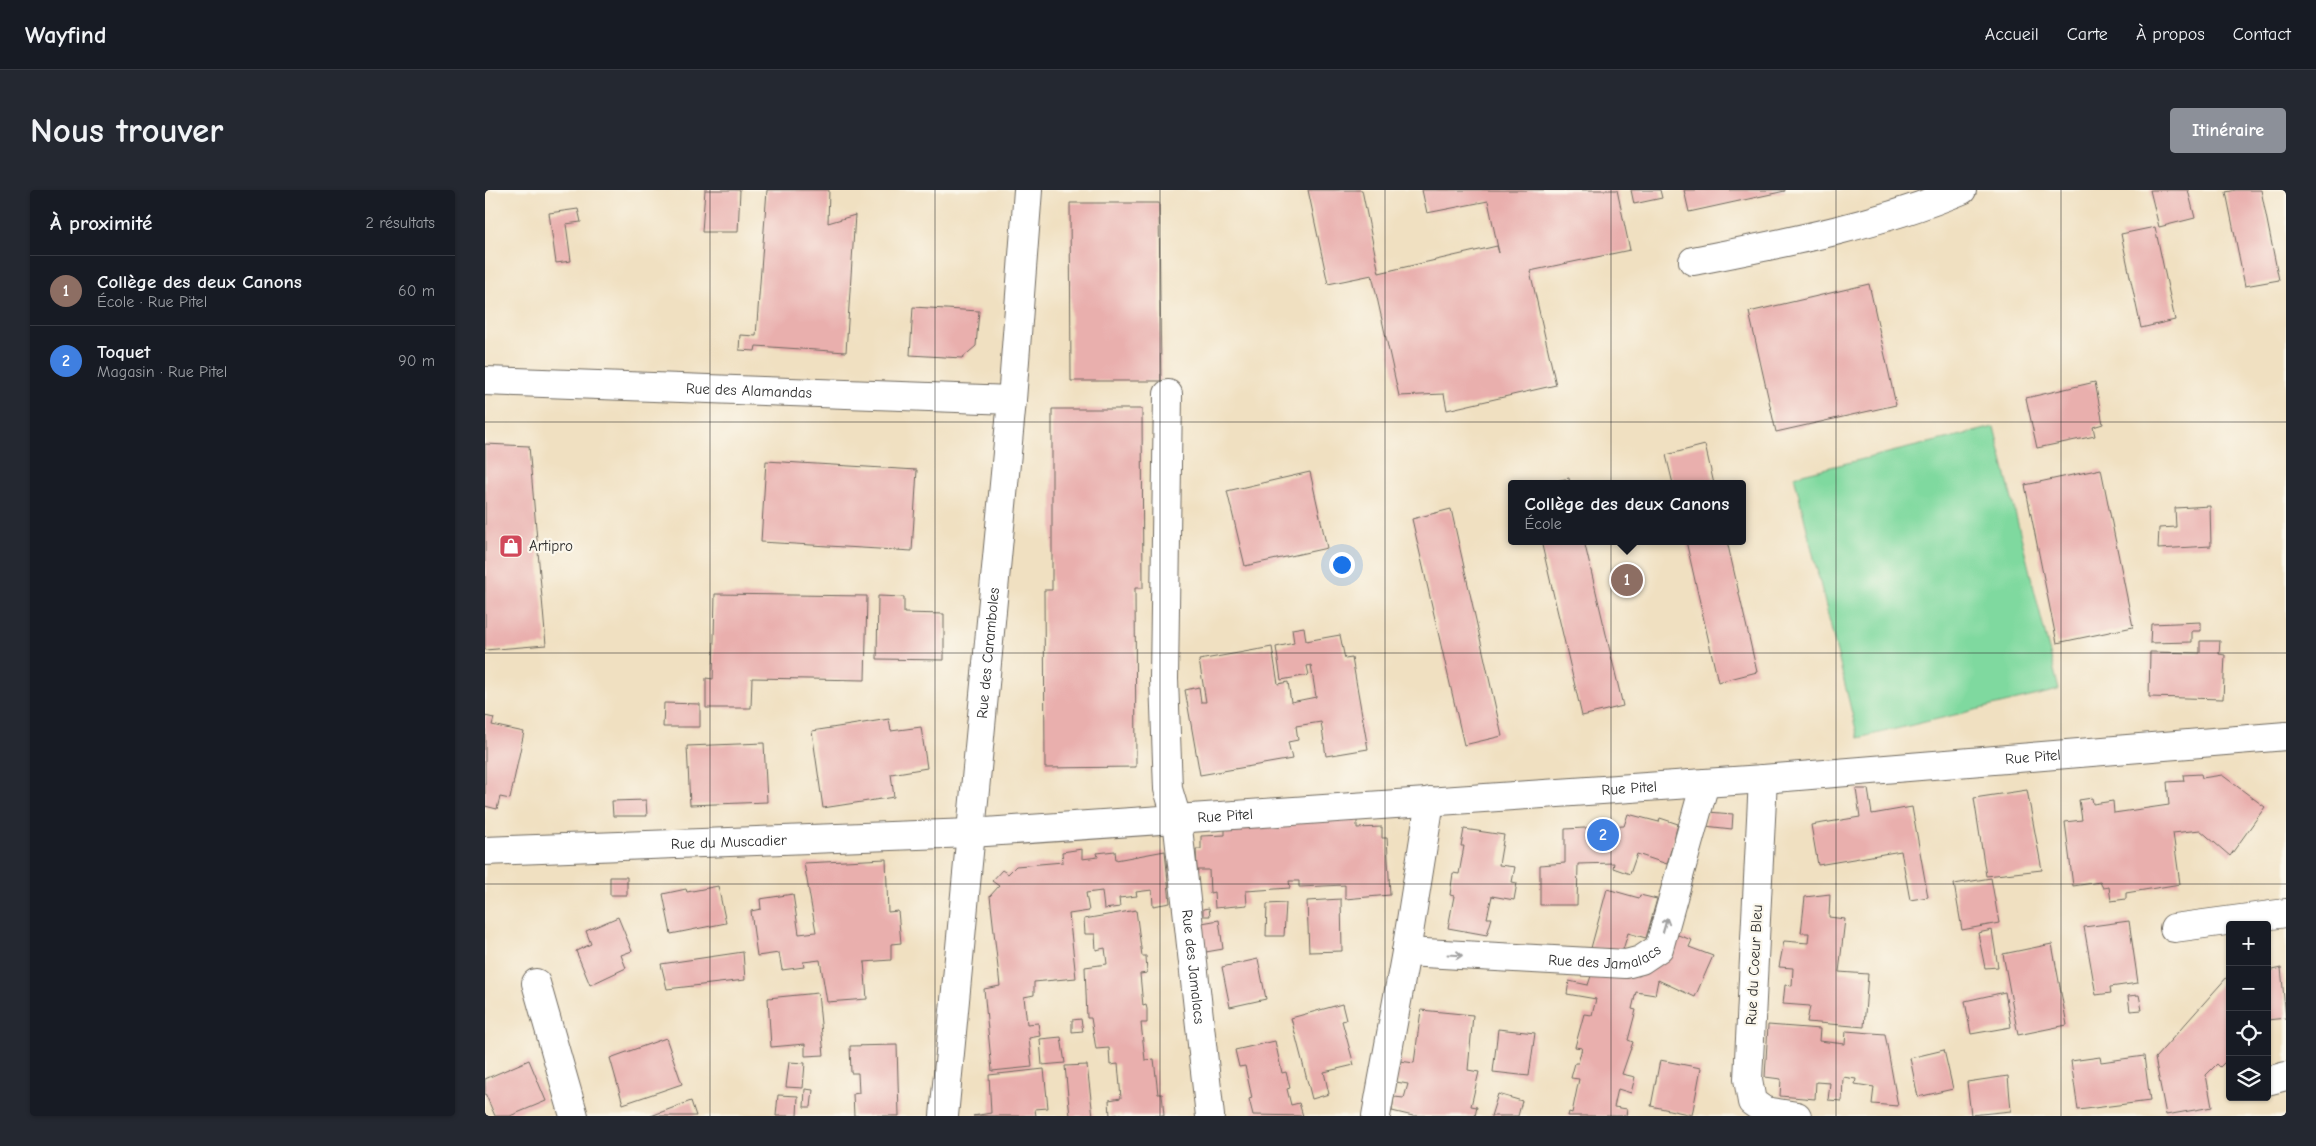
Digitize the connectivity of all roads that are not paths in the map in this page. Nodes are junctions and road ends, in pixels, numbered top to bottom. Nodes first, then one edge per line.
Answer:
1 (1028, 190) edge
2 (1962, 190) edge
3 (1693, 261) dead end
4 (485, 382) edge
5 (1168, 394) dead end
6 (1012, 400) junction
7 (2285, 743) edge
8 (1763, 779) junction
9 (1705, 783) junction
10 (1430, 802) junction
11 (1177, 819) junction
12 (971, 833) junction
13 (485, 851) edge
14 (2286, 913) edge
15 (2173, 928) dead end
16 (1406, 952) junction
17 (536, 982) dead end
18 (2286, 1076) edge
19 (2271, 1080) edge
20 (575, 1116) edge
21 (944, 1116) edge
22 (1210, 1116) edge
23 (1376, 1116) edge
24 (1797, 1116) edge

1 - 6 street, Rue des Caramboles
2 - 3 street
4 - 6 street, Rue des Alamandas
5 - 11 street, Rue des Jamalacs
6 - 12 street, Rue des Caramboles
7 - 8 street, Rue Pitel
8 - 9 street, Rue Pitel
8 - 24 street, Rue du Coeur Bleu
9 - 10 street, Rue Pitel
16 -> 9 street, Rue des Jamalacs
10 - 11 street, Rue Pitel
10 - 16 street
11 - 12 street, Rue Pitel
11 - 22 street, Rue des Jamalacs
12 - 13 street, Rue du Muscadier
12 - 21 street, Rue des Caramboles
14 - 15 street
16 - 23 street
17 - 20 street
18 - 19 street

